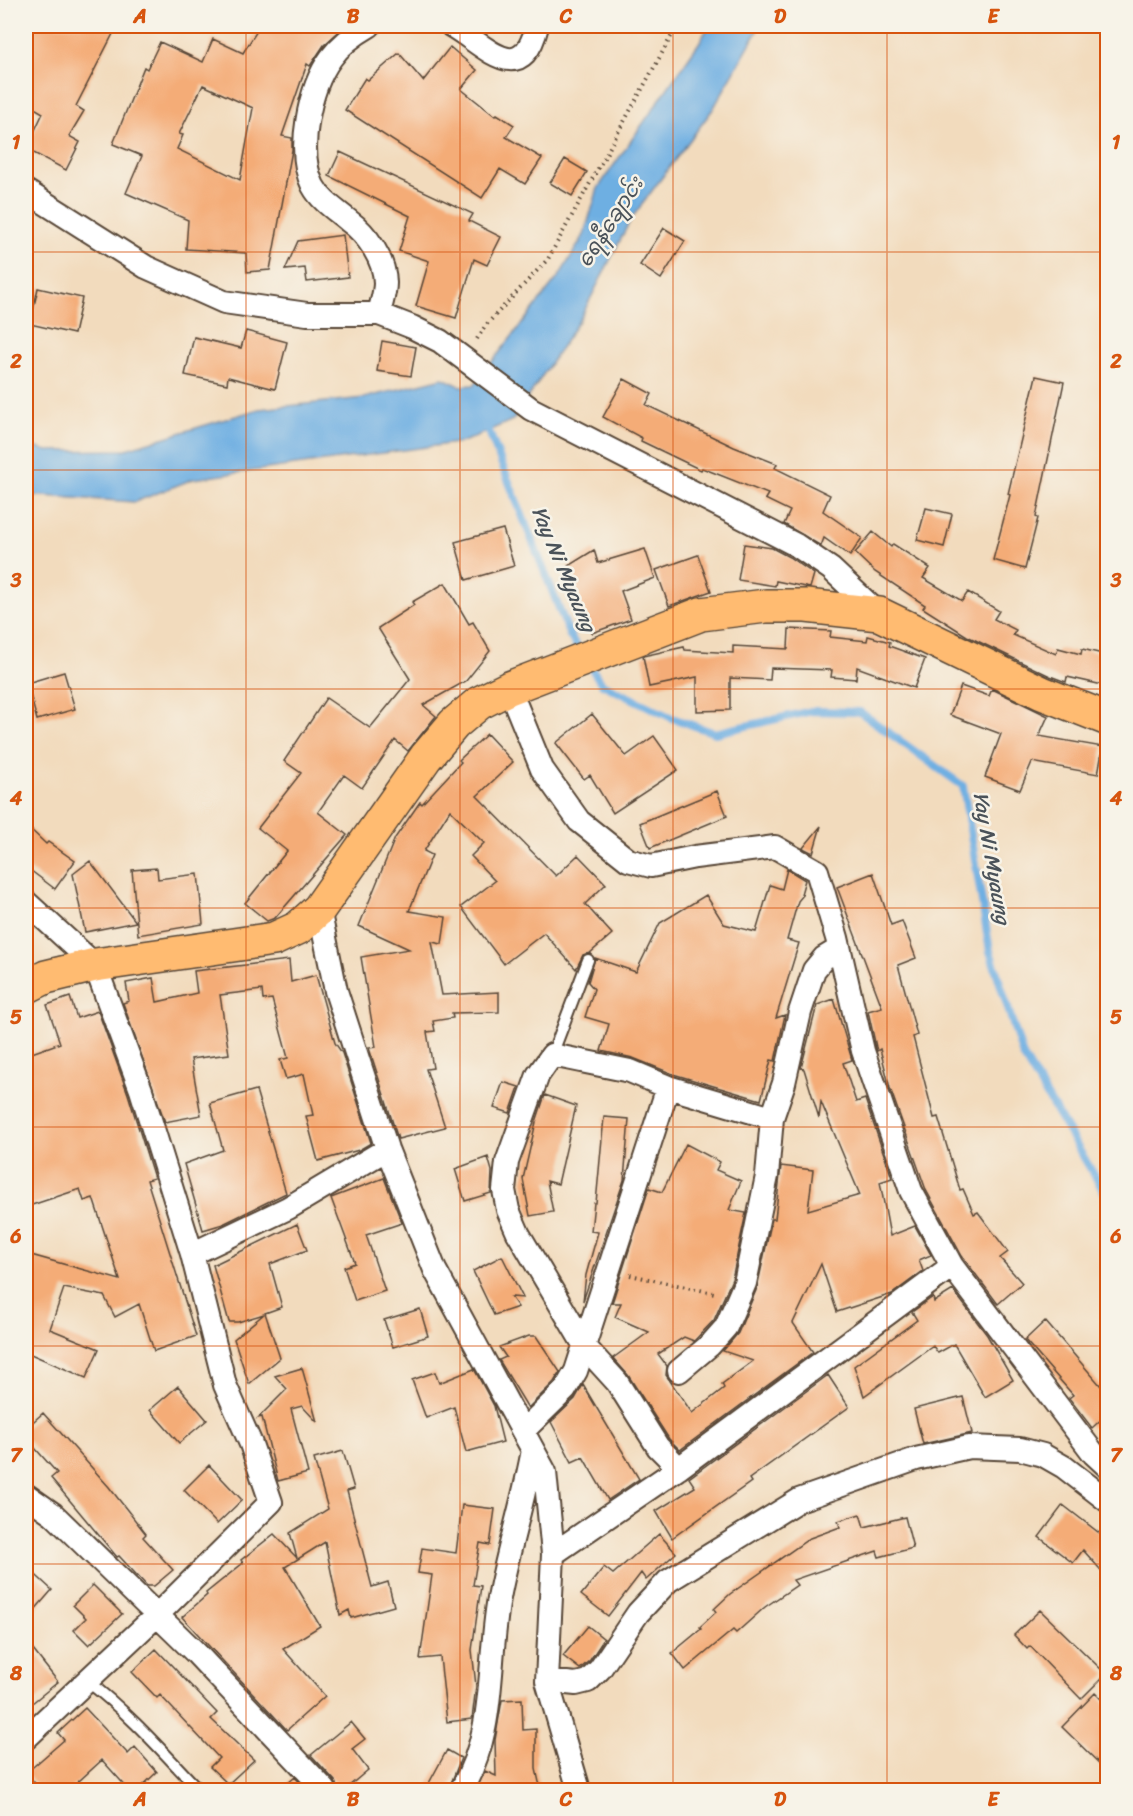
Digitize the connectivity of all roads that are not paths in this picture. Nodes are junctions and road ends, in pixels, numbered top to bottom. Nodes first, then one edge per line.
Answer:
1 (369, 26) edge
2 (452, 26) edge
3 (537, 26) edge
4 (26, 191) edge
5 (379, 314) junction
6 (879, 614) junction
7 (509, 688) junction
8 (1107, 719) edge
9 (26, 902) edge
10 (319, 909) junction
11 (839, 949) junction
12 (588, 960) dead end
13 (95, 965) junction
14 (26, 987) edge
15 (552, 1055) junction
16 (668, 1087) junction
17 (772, 1118) junction
18 (387, 1149) junction
19 (192, 1254) junction
20 (952, 1266) junction
21 (586, 1348) junction
22 (679, 1371) dead end
23 (528, 1441) junction
24 (1107, 1467) edge
25 (679, 1468) junction
26 (26, 1495) edge
27 (1107, 1501) edge
28 (553, 1554) junction
29 (156, 1616) junction
30 (87, 1681) junction
31 (547, 1681) junction
32 (26, 1738) edge
33 (199, 1791) edge
34 (325, 1791) edge
35 (461, 1791) edge
36 (579, 1791) edge

1 - 5 street
2 - 3 street
4 - 5 street
5 - 6 street
6 - 7 main road
6 - 8 main road
7 - 10 main road
7 - 11 street
9 - 13 street
10 - 13 main road
10 - 18 street
11 - 17 street
11 - 20 street
12 - 15 lane
13 - 14 main road
13 - 19 street
15 - 16 street
15 - 21 street
16 - 17 street
16 - 21 street
17 - 22 street
18 - 19 street
18 - 23 street
19 - 29 street
20 - 24 street
20 - 25 street
21 - 23 street
21 - 25 street
23 - 28 street
23 - 35 street
25 - 28 street
26 - 29 street
27 - 31 street
28 - 31 street
29 - 30 street
29 - 34 street
30 - 32 street
30 - 33 lane
31 - 36 street

